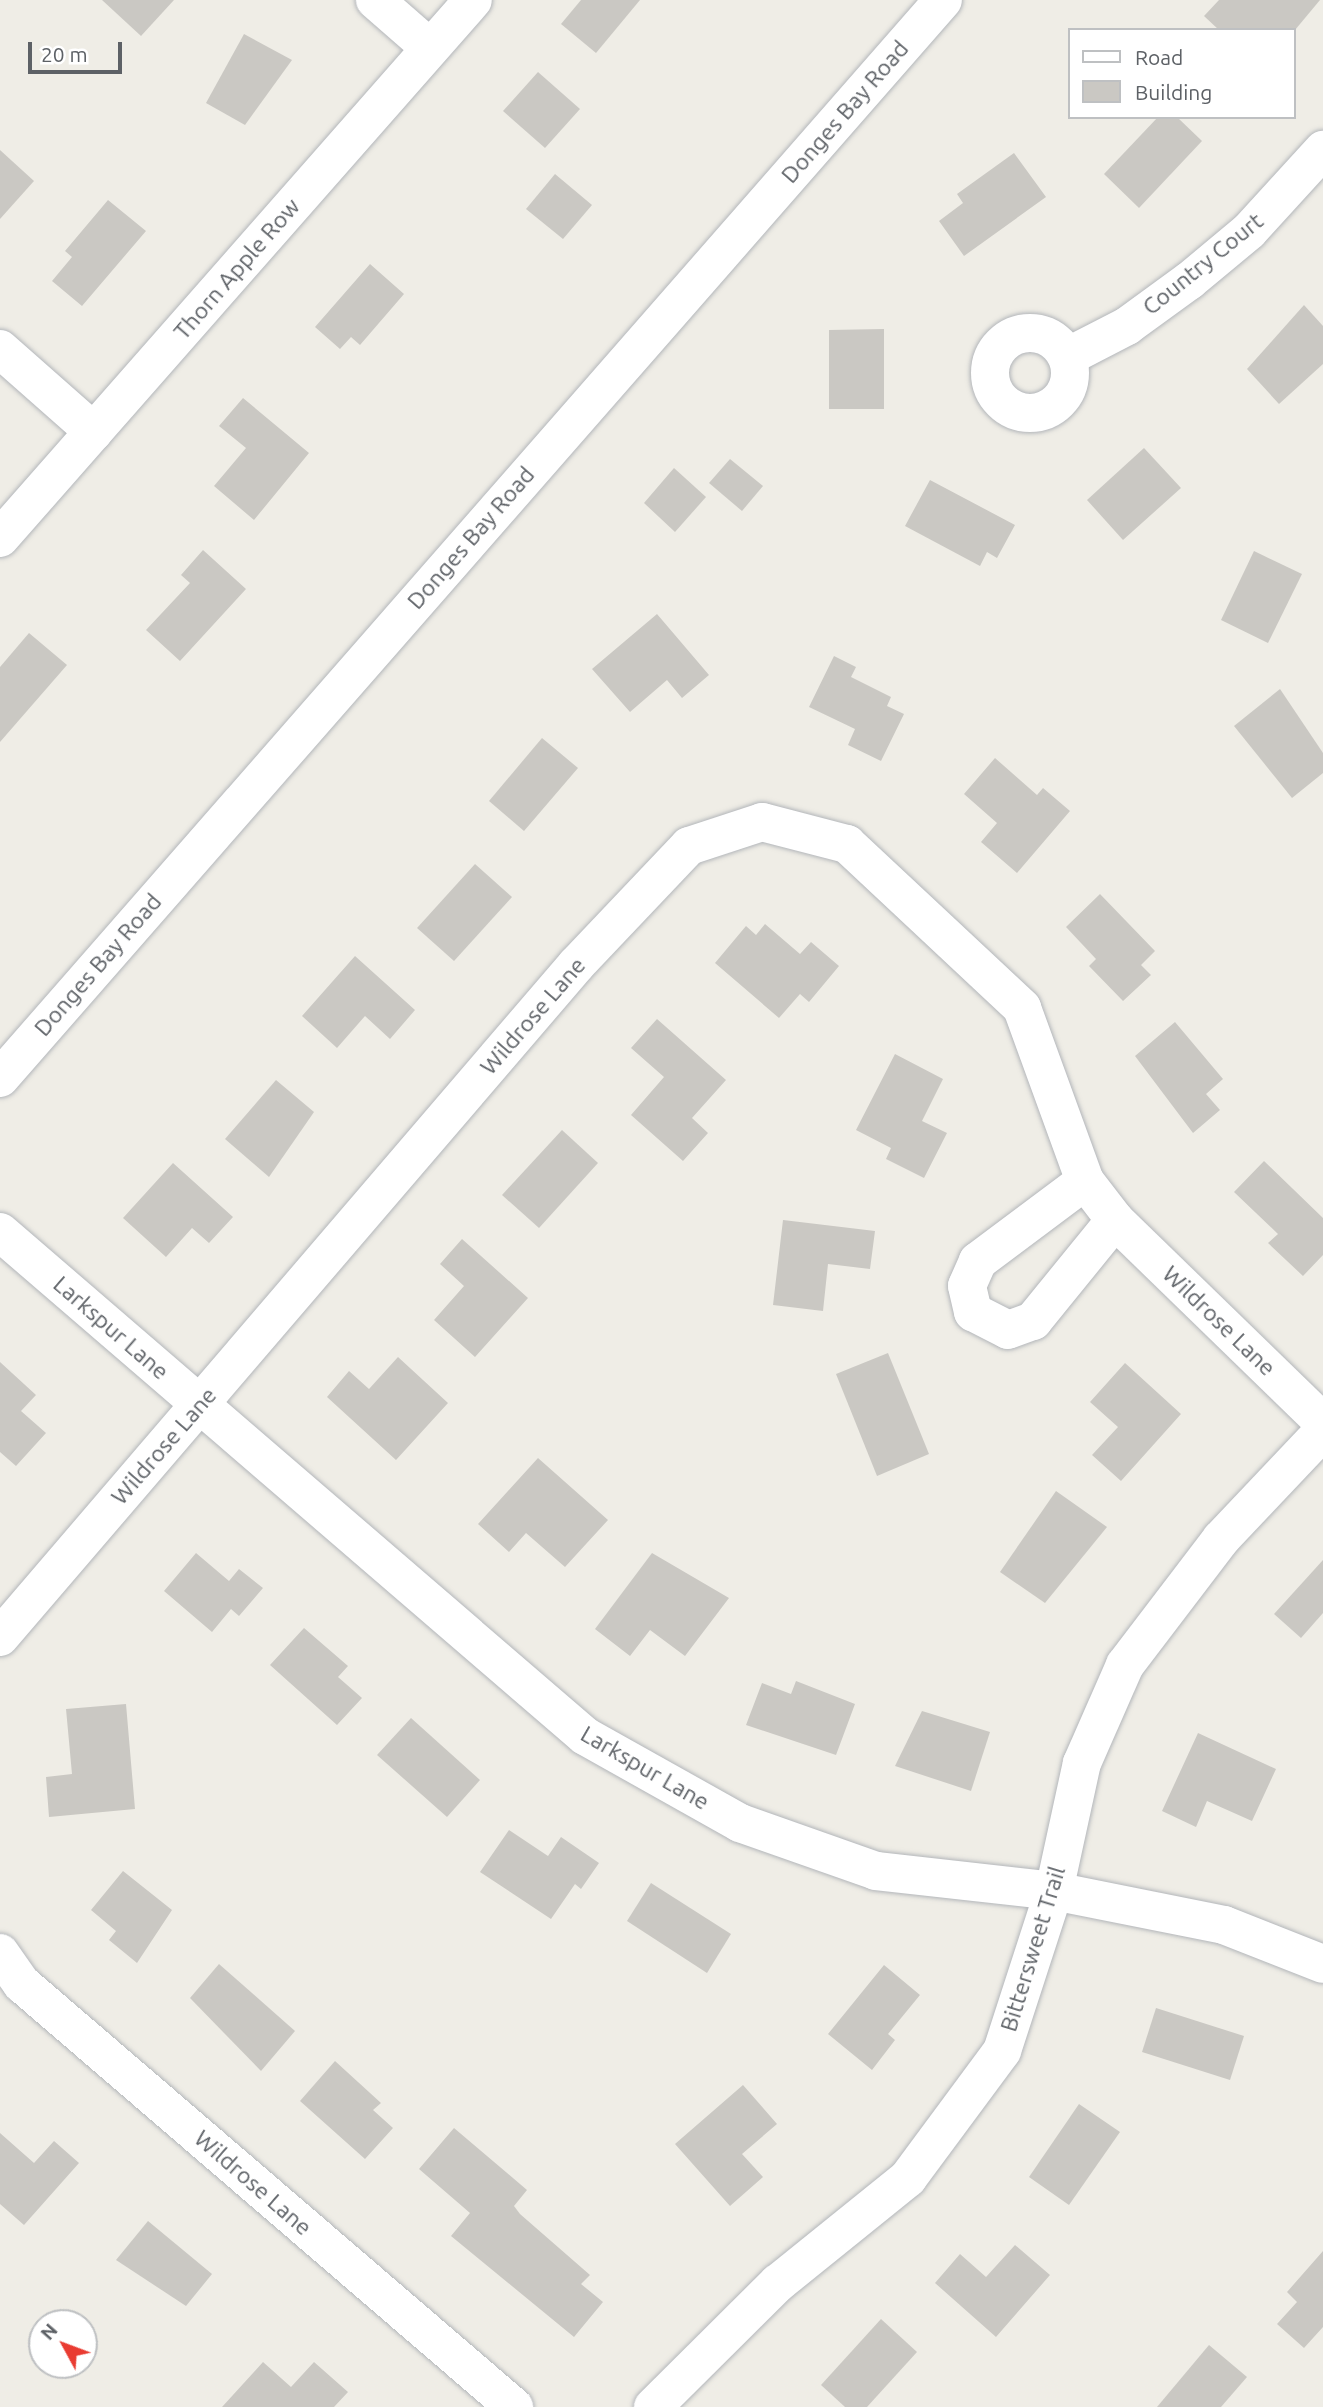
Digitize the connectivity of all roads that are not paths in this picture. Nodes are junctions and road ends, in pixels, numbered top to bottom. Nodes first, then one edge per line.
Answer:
1 (374, 0) edge
2 (473, 0) edge
3 (943, 0) edge
4 (430, 48) junction
5 (1316, 173) edge
6 (0, 349) edge
7 (1067, 357) dead end
8 (94, 432) junction
9 (0, 538) edge
10 (0, 1078) edge
11 (1085, 1181) junction
12 (1115, 1220) junction
13 (0, 1232) edge
14 (199, 1405) junction
15 (1323, 1423) edge
16 (1323, 1431) edge
17 (0, 1637) edge
18 (1054, 1891) junction
19 (0, 1953) edge
20 (1323, 1964) edge
21 (514, 2407) edge
22 (653, 2407) edge

1 - 4 street
2 - 4 street, Thorn Apple Row
3 - 10 street, Donges Bay Road
4 - 8 street, Thorn Apple Row
5 - 7 street, Country Court
6 - 8 street
8 - 9 street, Thorn Apple Row
11 - 12 street, Wildrose Lane
11 - 12 street
11 - 14 street, Wildrose Lane
12 - 15 street, Wildrose Lane
13 - 14 street, Larkspur Lane
14 - 17 street, Wildrose Lane
14 - 18 street, Larkspur Lane
16 - 18 street, Bittersweet Trail
18 - 20 street, Larkspur Lane
18 - 22 street, Bittersweet Trail
19 - 21 street, Wildrose Lane

